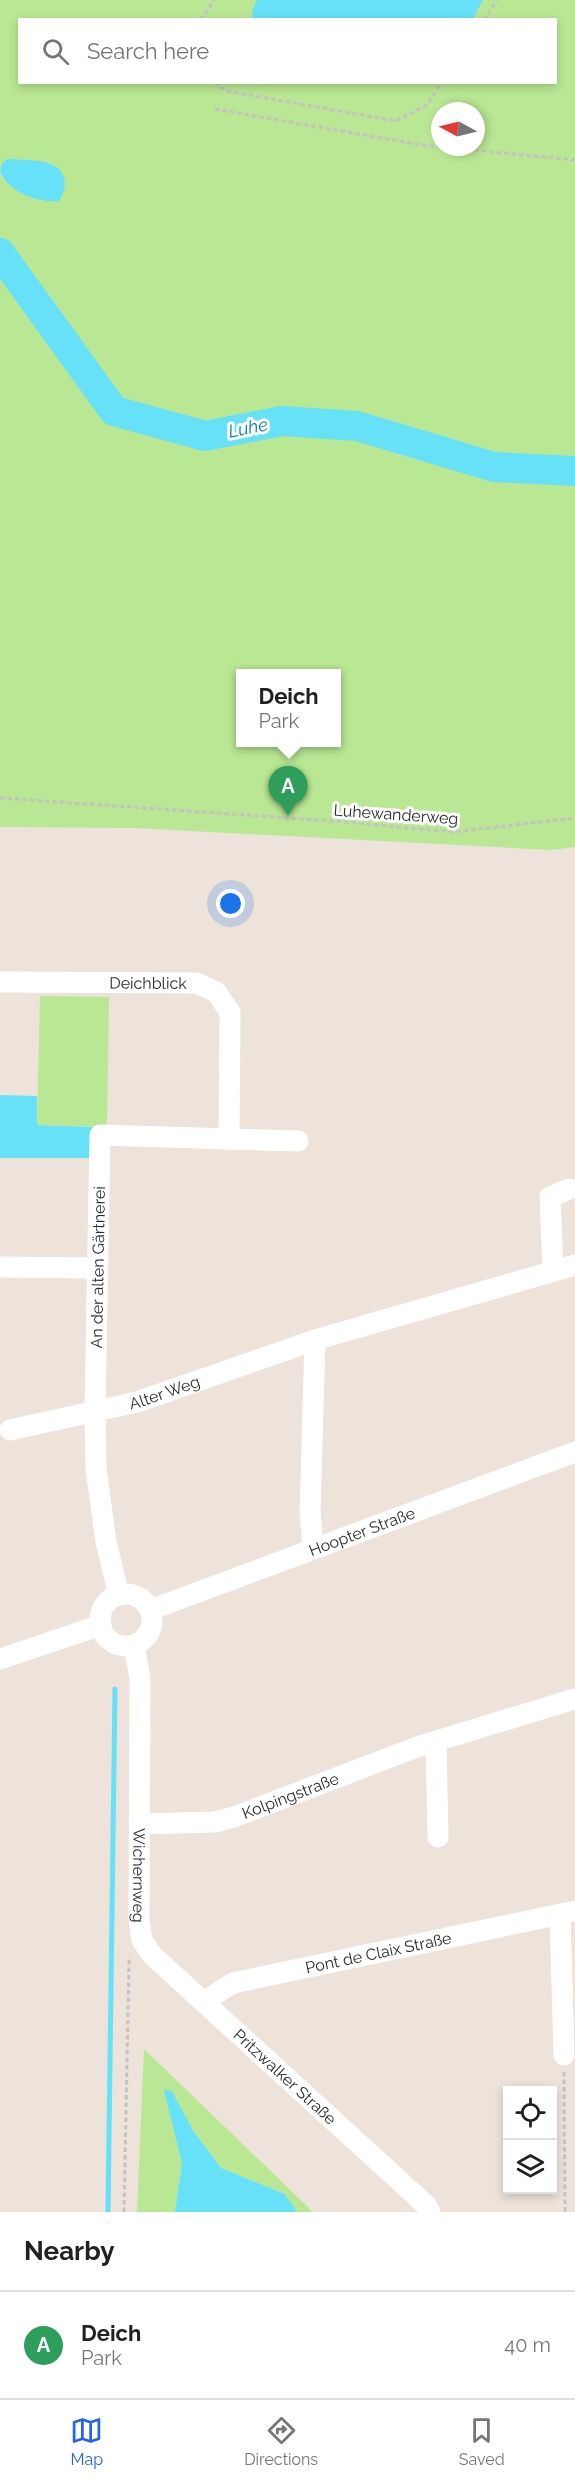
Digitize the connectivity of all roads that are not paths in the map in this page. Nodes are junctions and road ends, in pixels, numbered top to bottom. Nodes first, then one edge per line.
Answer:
1 (0, 982) edge
2 (229, 1140) junction
3 (298, 1141) dead end
4 (569, 1189) dead end
5 (575, 1265) edge
6 (0, 1267) edge
7 (97, 1268) junction
8 (553, 1271) junction
9 (315, 1340) junction
10 (95, 1411) junction
11 (10, 1430) dead end
12 (575, 1452) edge
13 (313, 1548) junction
14 (119, 1595) junction
15 (150, 1610) junction
16 (101, 1625) junction
17 (134, 1645) junction
18 (0, 1659) edge
19 (574, 1699) edge
20 (436, 1742) junction
21 (139, 1824) junction
22 (438, 1837) dead end
23 (568, 1912) edge
24 (142, 1940) joint
25 (203, 2002) junction
26 (564, 2055) road end
27 (430, 2212) edge

1 - 2 street, Deichblick
2 - 3 street, An der alten Gärtnerei
2 - 7 street, An der alten Gärtnerei
4 - 8 street
5 - 8 street, Alter Weg
6 - 7 street
7 - 10 street, An der alten Gärtnerei
8 - 9 street, Alter Weg
9 - 10 street, Alter Weg
9 - 13 street
10 - 11 street, Alter Weg
10 - 14 street, An der alten Gärtnerei
12 - 13 street, Hoopter Straße
13 - 15 street, Hoopter Straße
14 - 15 street
14 - 16 street
15 - 17 street
16 - 17 street
16 - 18 street
17 - 21 street, Wichernweg
19 - 20 street, Kolpingstraße
20 - 21 street, Kolpingstraße
20 - 22 street
21 - 24 street, Wichernweg
23 - 25 street, Pont de Claix Straße
23 - 26 street, Pont de Claix Straße
24 - 25 street, Pritzwalker Straße
25 - 27 street, Pritzwalker Straße

